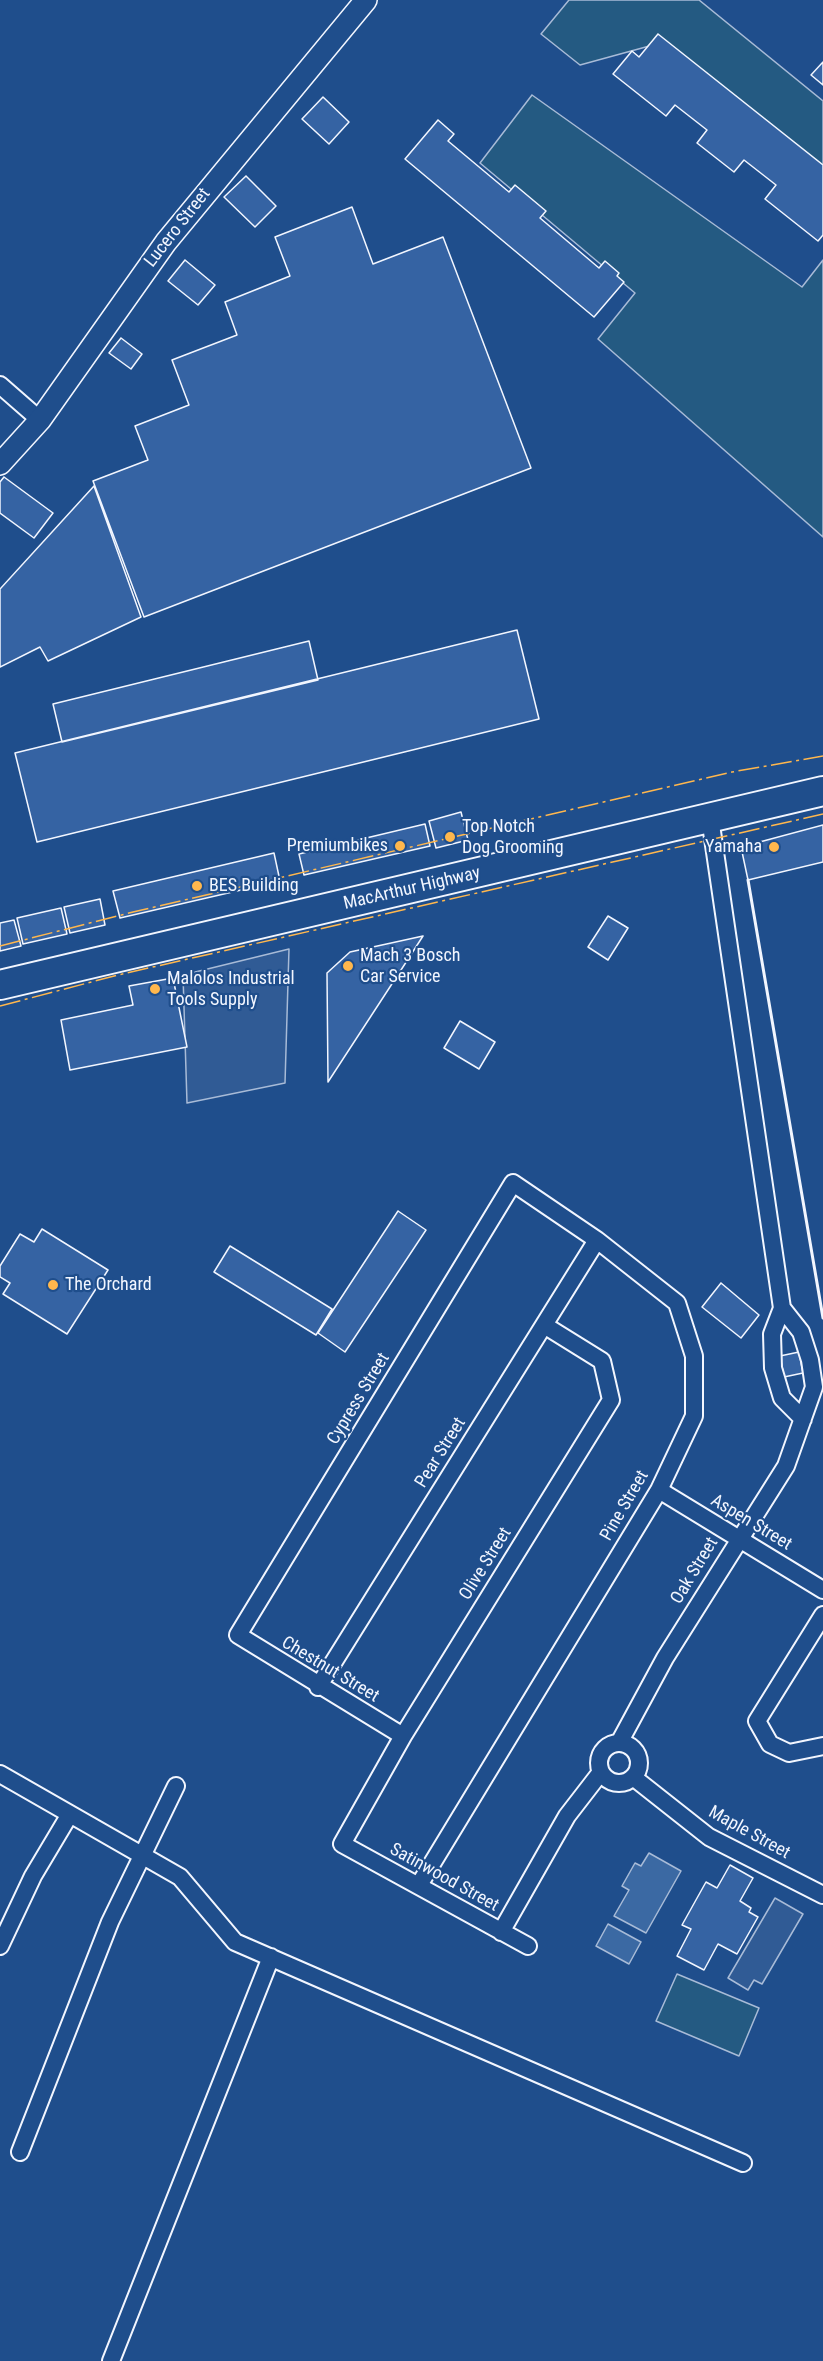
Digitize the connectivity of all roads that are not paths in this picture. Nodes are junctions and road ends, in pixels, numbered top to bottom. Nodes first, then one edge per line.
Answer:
1 (366, 0) edge
2 (0, 385) edge
3 (40, 420) junction
4 (0, 464) edge
5 (823, 791) edge
6 (710, 818) junction
7 (0, 985) edge
8 (513, 1183) joint
9 (597, 1240) junction
10 (782, 1308) junction
11 (544, 1325) junction
12 (803, 1419) junction
13 (659, 1490) junction
14 (737, 1538) junction
15 (823, 1590) edge
16 (823, 1615) edge
17 (238, 1635) joint
18 (318, 1687) junction
19 (403, 1736) junction
20 (619, 1743) junction
21 (823, 1746) edge
22 (601, 1772) junction
23 (0, 1774) edge
24 (633, 1777) junction
25 (176, 1786) dead end
26 (70, 1814) junction
27 (342, 1844) joint
28 (142, 1855) junction
29 (419, 1885) junction
30 (823, 1895) edge
31 (501, 1932) junction
32 (0, 1946) edge
33 (528, 1946) dead end
34 (271, 1957) junction
35 (20, 2151) dead end
36 (743, 2163) dead end
37 (111, 2361) edge

1 - 3 street, Lucero Street
2 - 3 street
3 - 4 street, Lucero Street
5 - 6 highway, MacArthur Highway
6 - 7 highway, MacArthur Highway
6 - 10 street
8 - 9 street, Pine Street
8 - 17 street, Cypress Street
9 - 11 street, Pear Street
9 - 13 street, Pine Street
10 - 12 street, Oak Street
10 - 12 street
11 - 18 street, Pear Street
11 - 19 street, Olive Street
12 - 14 street, Oak Street
13 - 14 street, Aspen Street
13 - 29 street, Pine Street
14 - 15 street, Aspen Street
14 - 20 street, Oak Street
16 - 21 street
17 - 18 street, Chestnut Street
18 - 19 street, Chestnut Street
19 - 27 street, Olive Street
20 - 22 street
20 - 24 street
22 - 24 street
22 - 31 street
23 - 26 street
24 - 30 street, Maple Street
25 - 28 street
26 - 28 street
26 - 32 street
27 - 29 street, Satinwood Street
28 - 34 street
28 - 35 street
29 - 31 street, Satinwood Street
31 - 33 street, Satinwood Street
34 - 36 street
34 - 37 street

